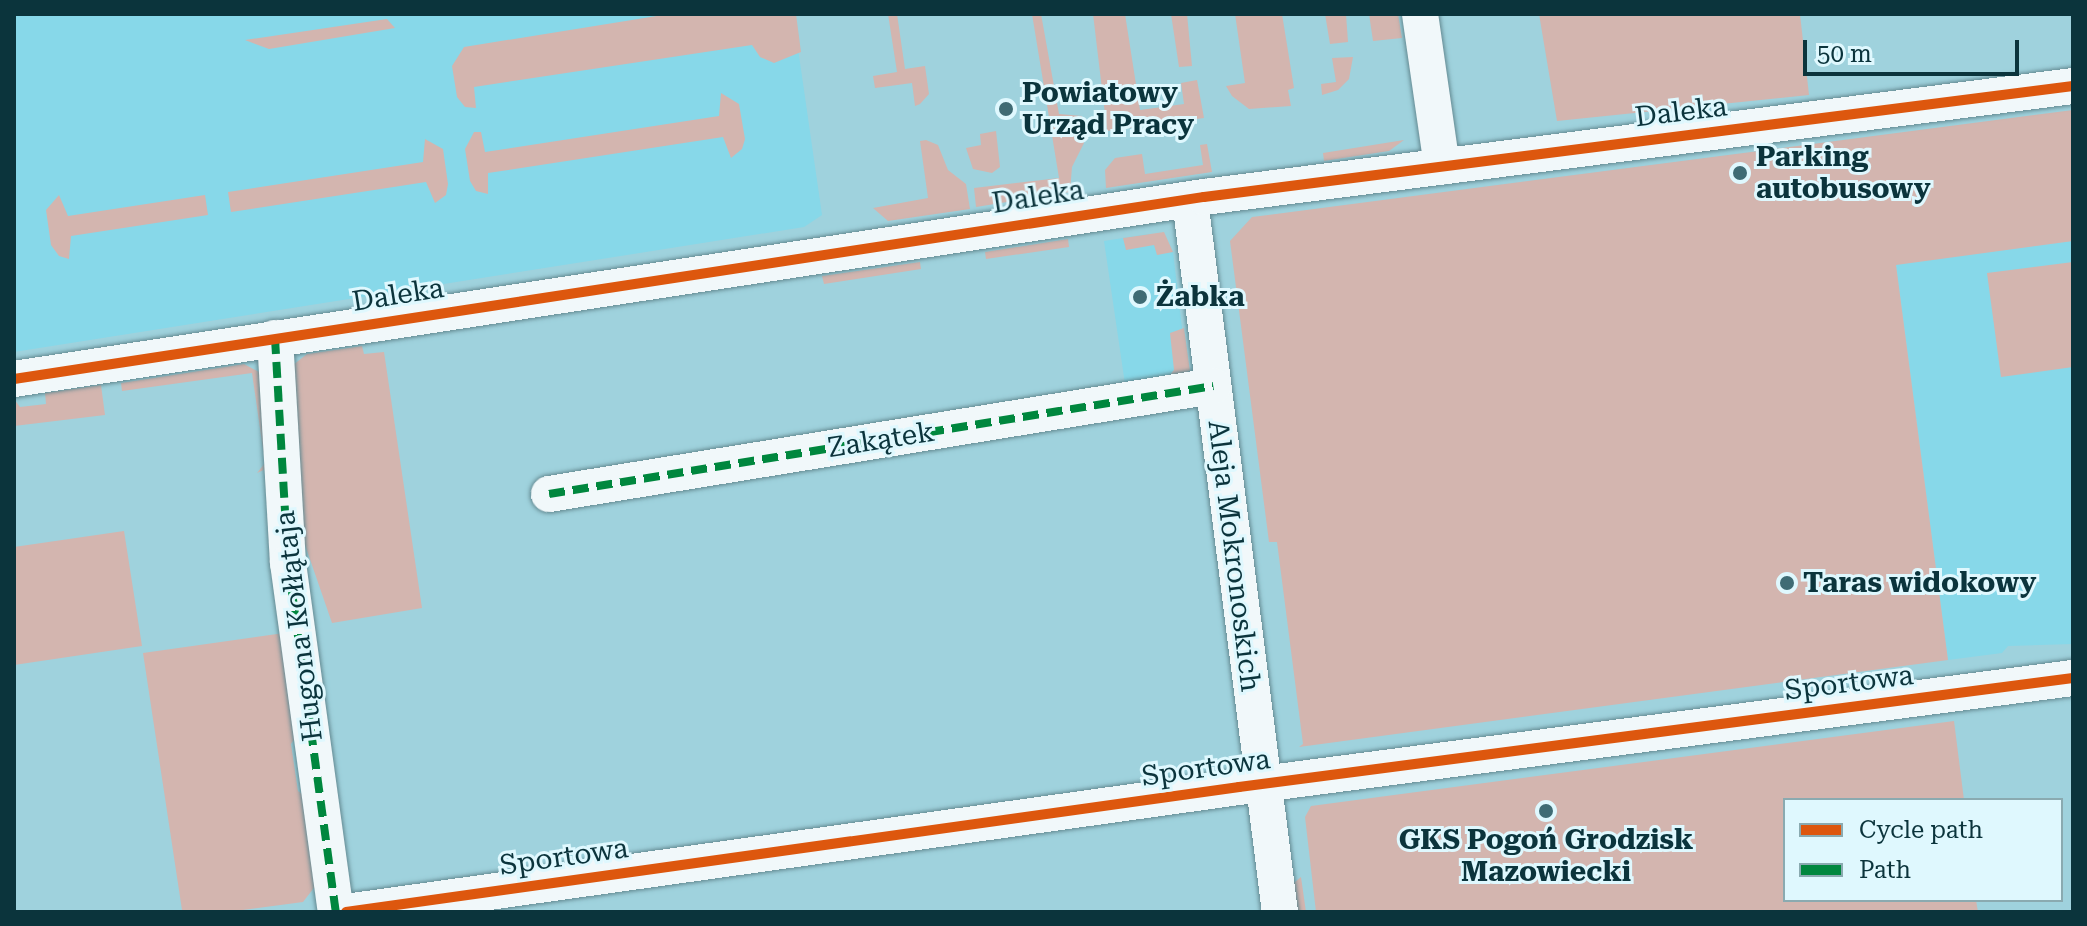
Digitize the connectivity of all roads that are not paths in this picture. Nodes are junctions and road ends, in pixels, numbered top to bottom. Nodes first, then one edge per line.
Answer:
1 (1420, 14) edge
2 (2073, 86) edge
3 (1442, 166) junction
4 (1190, 200) junction
5 (275, 338) junction
6 (14, 379) edge
7 (1213, 386) junction
8 (549, 494) dead end
9 (2073, 678) edge
10 (1263, 784) junction
11 (336, 912) edge
12 (346, 912) edge
13 (1280, 912) edge

1 - 3 street
2 - 3 street, Daleka
3 - 4 street, Daleka
4 - 5 street, Daleka
4 - 7 street, Aleja Mokronoskich
5 - 6 street, Daleka
5 - 11 street, Hugona Kołłątaja
7 - 8 street, Zakątek
7 - 10 street, Aleja Mokronoskich
9 - 10 street, Sportowa
10 - 12 street, Sportowa
10 - 13 street, Aleja Mokronoskich

